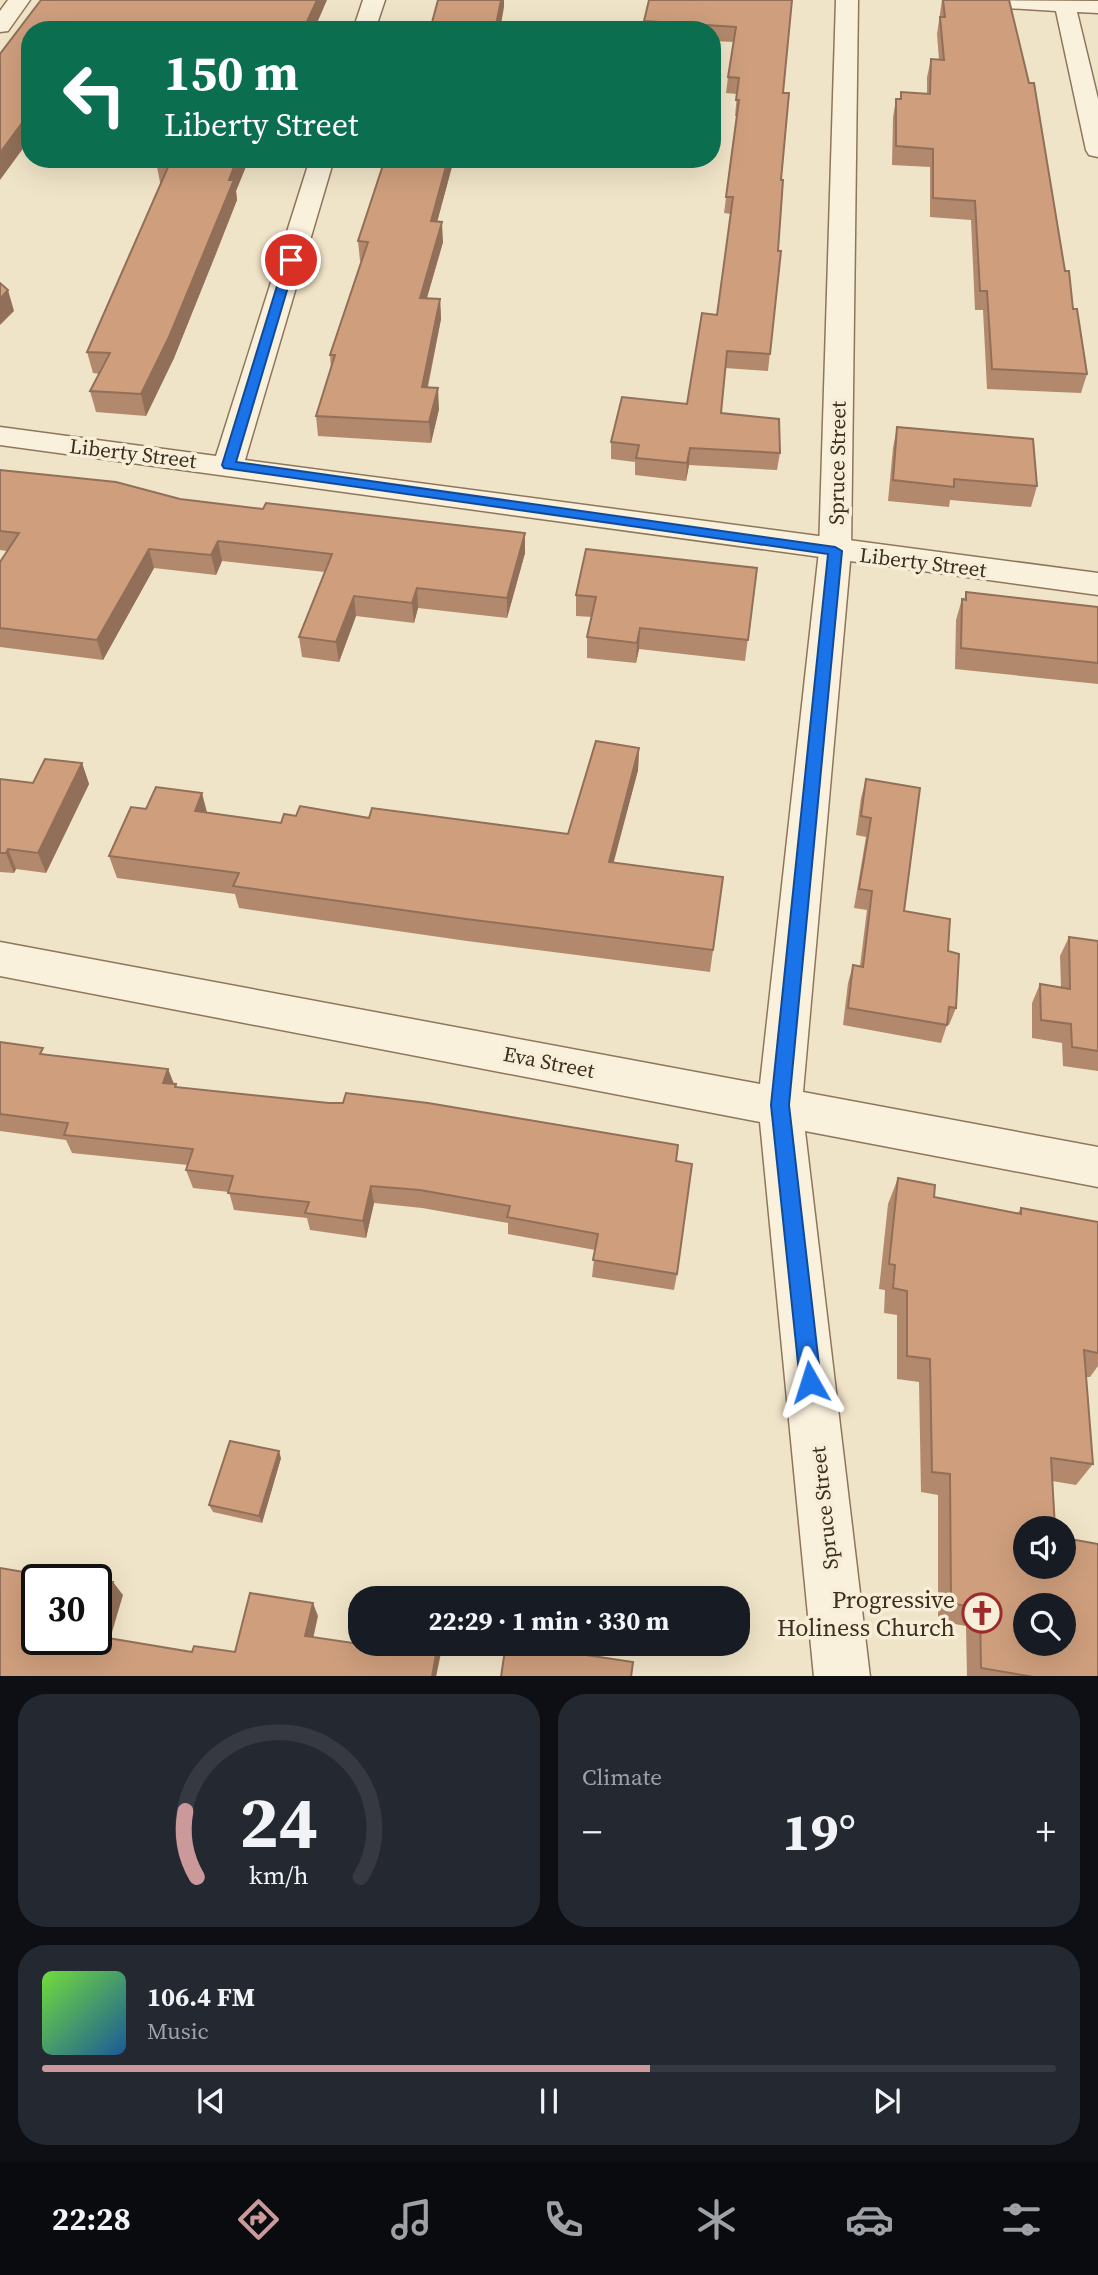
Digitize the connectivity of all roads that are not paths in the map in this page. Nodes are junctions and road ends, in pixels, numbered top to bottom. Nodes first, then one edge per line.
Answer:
1 (19, 0) edge
2 (373, 0) edge
3 (847, 0) edge
4 (975, 0) edge
5 (1065, 2) edge
6 (1098, 6) edge
7 (367, 21) edge
8 (0, 26) edge
9 (1098, 150) edge
10 (319, 168) edge
11 (0, 436) edge
12 (228, 465) junction
13 (835, 551) junction
14 (1098, 584) edge
15 (0, 959) edge
16 (780, 1105) junction
17 (1098, 1167) edge
18 (842, 1676) edge

1 - 8 street
2 - 7 street
3 - 13 street, Spruce Street
4 - 5 street
5 - 6 street
5 - 9 street
10 - 12 street
11 - 12 street, Liberty Street
12 - 13 street, Liberty Street
13 - 14 street, Liberty Street
13 - 16 street, Spruce Street
15 - 16 street, Eva Street
16 - 17 street, Eva Street
16 - 18 street, Spruce Street

